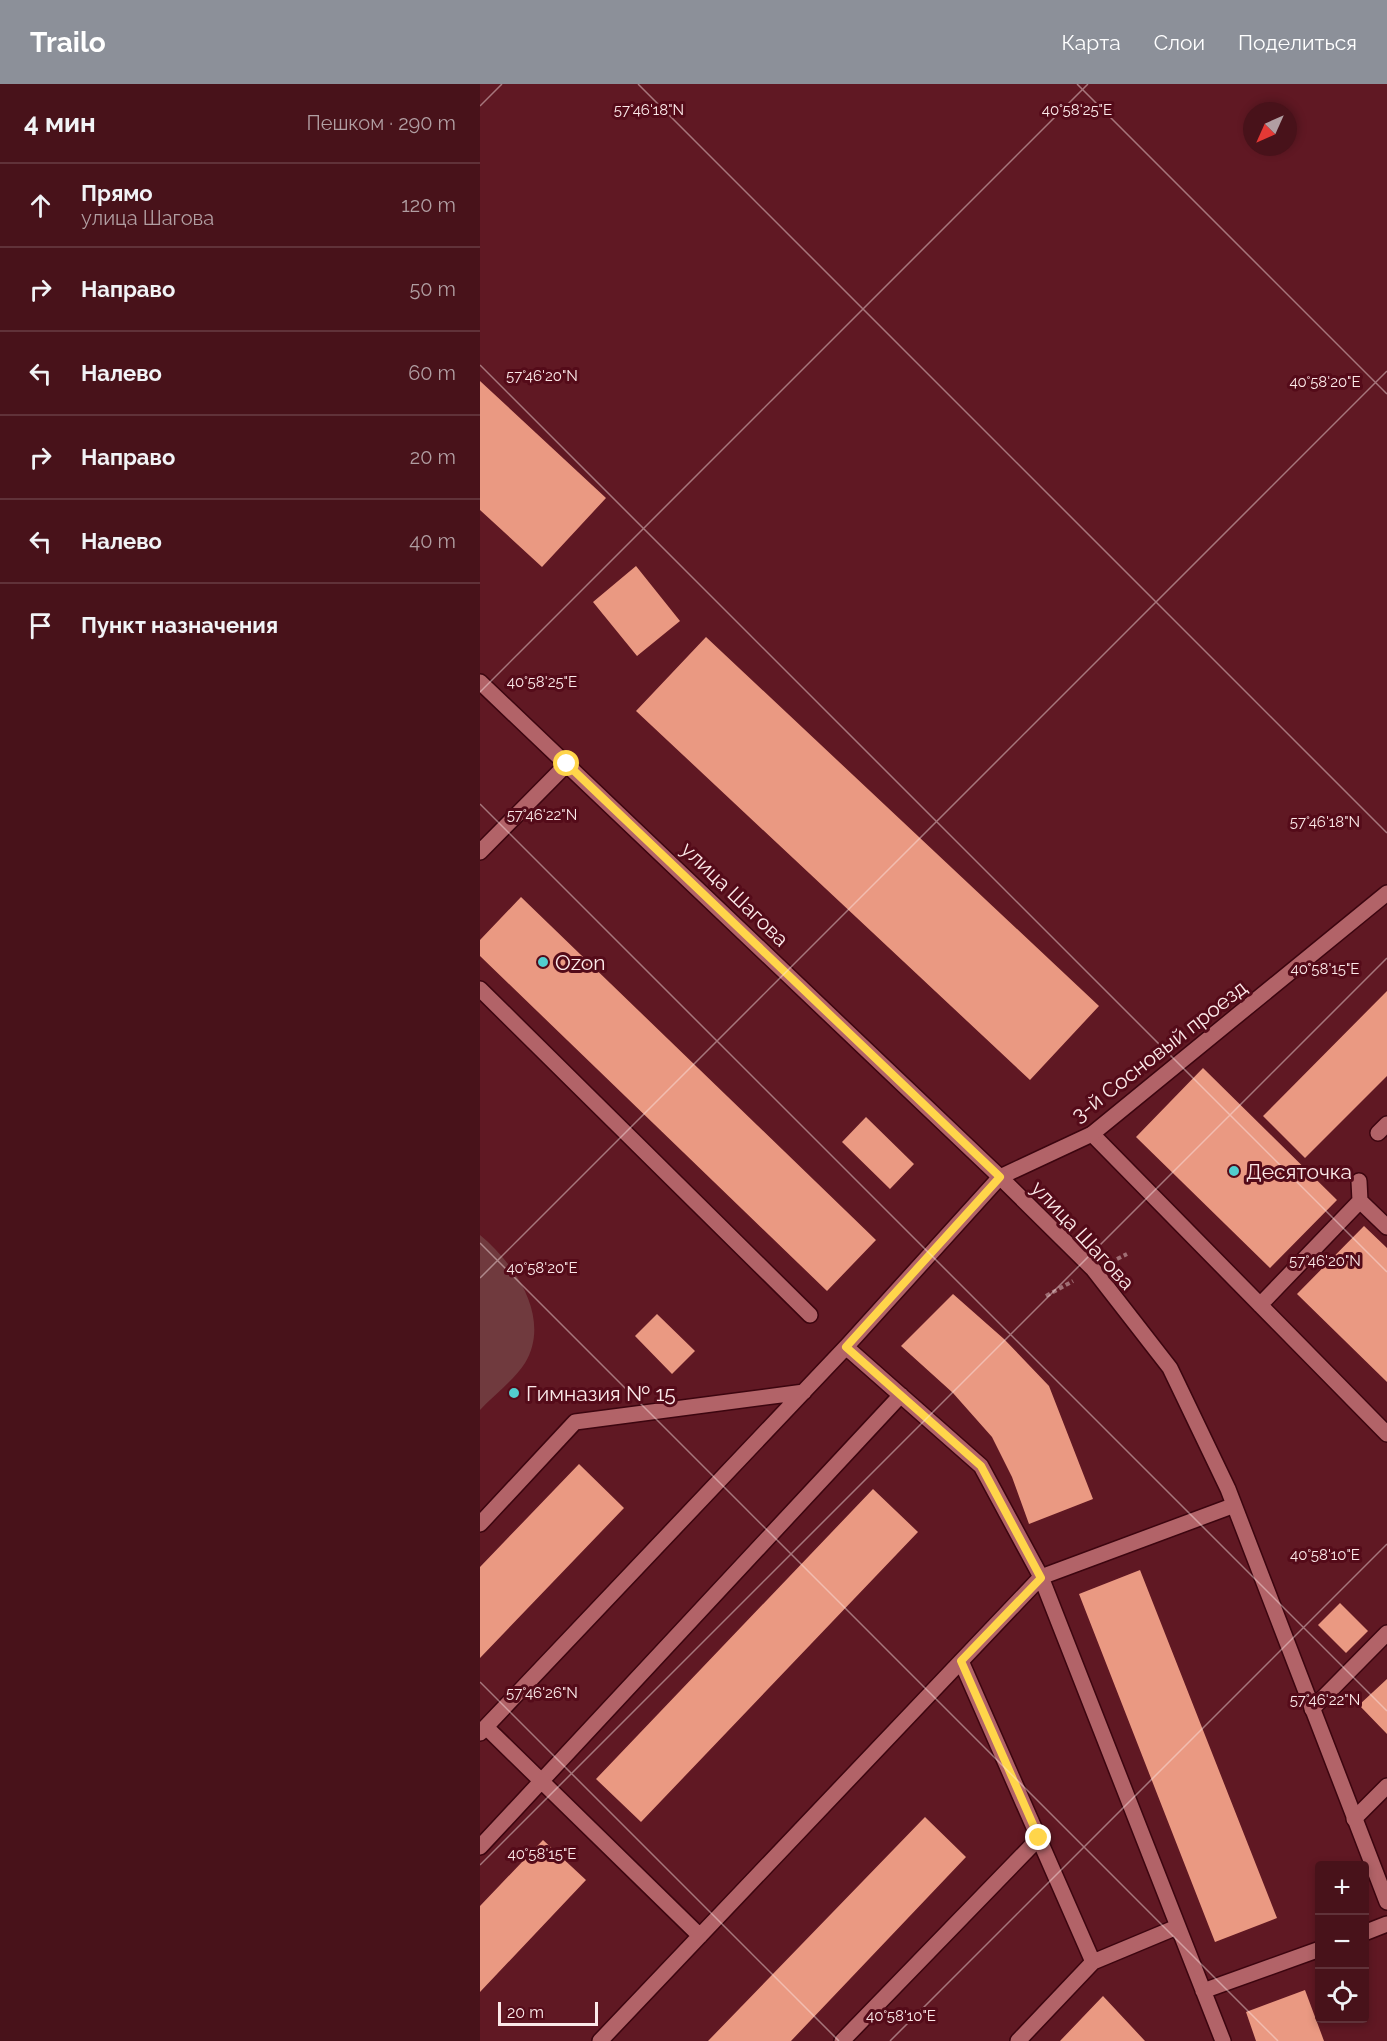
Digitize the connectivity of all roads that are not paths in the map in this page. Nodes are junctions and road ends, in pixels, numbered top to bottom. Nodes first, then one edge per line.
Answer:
1 (480, 682) edge
2 (567, 764) junction
3 (480, 852) edge
4 (1387, 893) edge
5 (480, 989) edge
6 (1092, 1134) junction
7 (1000, 1177) junction
8 (1359, 1181) dead end
9 (1360, 1201) junction
10 (1387, 1227) edge
11 (1260, 1305) junction
12 (810, 1315) dead end
13 (846, 1347) junction
14 (804, 1392) junction
15 (901, 1395) junction
16 (1387, 1434) edge
17 (1232, 1506) junction
18 (480, 1524) edge
19 (1041, 1578) junction
20 (1387, 1633) edge
21 (961, 1661) junction
22 (1312, 1709) junction
23 (483, 1730) edge
24 (541, 1782) junction
25 (1387, 1786) edge
26 (1354, 1819) junction
27 (1039, 1838) junction
28 (480, 1847) edge
29 (1387, 1902) edge
30 (1387, 1924) edge
31 (1177, 1927) junction
32 (1369, 1931) edge
33 (700, 1936) junction
34 (1315, 1951) edge
35 (1093, 1962) junction
36 (1203, 1991) junction
37 (600, 2041) edge
38 (842, 2041) edge
39 (1018, 2041) edge
40 (1223, 2041) edge

1 - 2 main road, улица Шагова
2 - 3 main road
2 - 7 main road, улица Шагова
4 - 6 main road, 3-й Сосновый проезд
5 - 12 main road
6 - 7 main road, 3-й Сосновый проезд
6 - 11 main road
7 - 13 main road
7 - 17 main road, улица Шагова
8 - 9 main road
9 - 10 main road
9 - 11 main road
11 - 16 main road
13 - 14 main road
13 - 15 main road
14 - 18 main road
14 - 23 main road
15 - 19 main road
15 - 24 main road
17 - 19 main road
17 - 22 main road, улица Шагова
19 - 21 main road
19 - 31 main road
20 - 22 main road
21 - 27 main road
21 - 33 main road
22 - 26 main road, улица Шагова
23 - 24 main road
24 - 28 main road
24 - 33 main road
25 - 26 main road
26 - 29 main road, улица Шагова
27 - 35 main road
27 - 38 main road
30 - 32 main road
31 - 35 main road
31 - 36 main road
33 - 37 main road
34 - 36 main road
35 - 39 main road
36 - 40 main road

